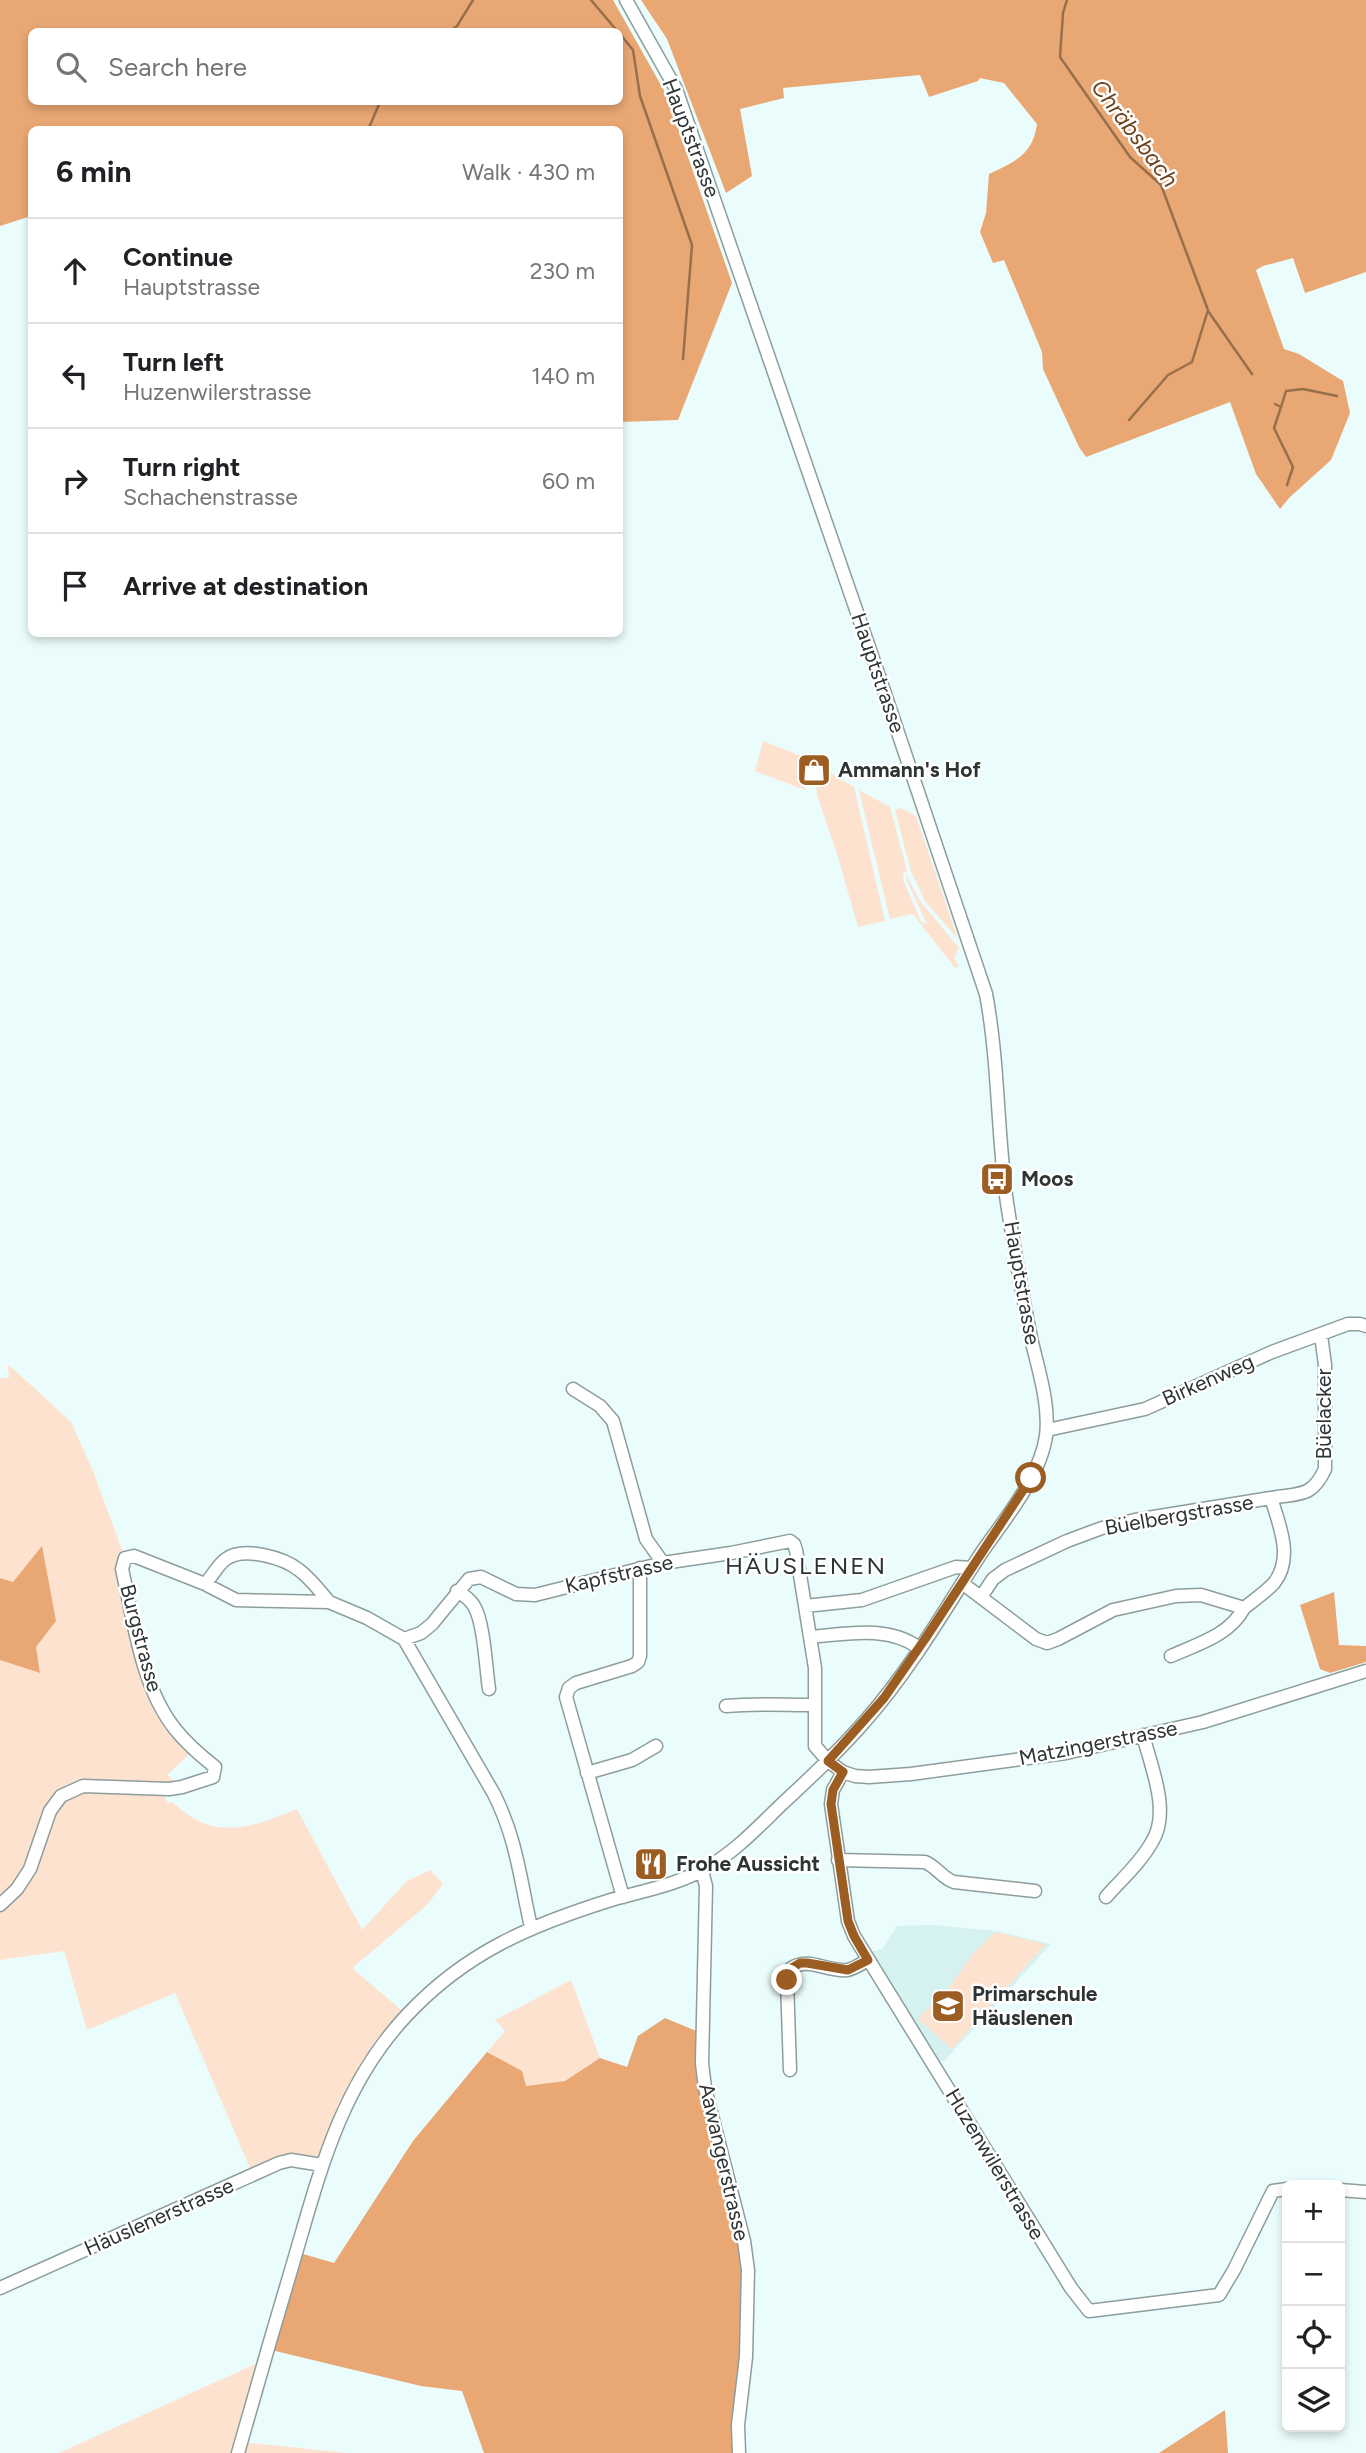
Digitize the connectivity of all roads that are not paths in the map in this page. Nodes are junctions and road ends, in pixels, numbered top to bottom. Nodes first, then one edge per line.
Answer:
1 (626, 0) edge
2 (1366, 1326) edge
3 (1321, 1335) junction
4 (573, 1389) dead end
5 (1047, 1430) junction
6 (1271, 1498) junction
7 (663, 1563) junction
8 (640, 1568) junction
9 (972, 1568) junction
10 (962, 1583) junction
11 (205, 1584) junction
12 (457, 1591) junction
13 (981, 1597) junction
14 (329, 1602) junction
15 (805, 1606) junction
16 (1244, 1608) junction
17 (810, 1637) junction
18 (404, 1639) junction
19 (919, 1648) junction
20 (1171, 1656) dead end
21 (1366, 1671) edge
22 (489, 1689) dead end
23 (815, 1705) junction
24 (726, 1706) dead end
25 (1143, 1735) junction
26 (656, 1745) dead end
27 (828, 1761) junction
28 (843, 1772) junction
29 (587, 1773) junction
30 (838, 1860) junction
31 (702, 1871) junction
32 (1035, 1891) dead end
33 (623, 1897) junction
34 (1106, 1897) dead end
35 (0, 1905) edge
36 (531, 1927) junction
37 (868, 1960) junction
38 (790, 2070) dead end
39 (321, 2165) junction
40 (1282, 2189) edge
41 (1345, 2190) edge
42 (1366, 2192) edge
43 (0, 2288) edge
44 (238, 2453) edge
45 (739, 2453) edge

1 - 5 street, Hauptstrasse
2 - 3 street, Birkenweg
3 - 5 street, Birkenweg
3 - 6 street, Büelacker
4 - 7 street
5 - 9 street, Hauptstrasse
6 - 13 street, Büelbergstrasse
6 - 16 street, Büelbergstrasse
7 - 8 street, Kapfstrasse
7 - 15 street, Kapfstrasse
8 - 12 street, Kapfstrasse
8 - 29 street
9 - 10 street, Hauptstrasse
9 - 15 street
10 - 13 street
10 - 19 street, Hauptstrasse
11 - 14 street, Burgstrasse
11 - 14 street
11 - 35 street, Burgstrasse
12 - 18 street
12 - 22 street
13 - 16 street
14 - 18 street, Burgstrasse
15 - 17 street
16 - 20 street, Büelbergstrasse
17 - 19 street
17 - 23 street
18 - 36 street
19 - 27 street, Hauptstrasse
21 - 25 street, Matzingerstrasse
23 - 24 street
23 - 27 street
25 - 28 street, Matzingerstrasse
25 - 34 street
26 - 29 street
27 - 28 street, Matzingerstrasse
27 - 31 street, Hauptstrasse
28 - 30 street, Huzenwilerstrasse
29 - 33 street
30 - 32 street
30 - 37 street, Huzenwilerstrasse
31 - 33 street, Hauptstrasse
31 - 45 street, Aawangerstrasse
33 - 36 street, Hauptstrasse
36 - 39 street, Hauptstrasse
37 - 38 street
37 - 40 street, Huzenwilerstrasse
39 - 43 street, Häuslenerstrasse
39 - 44 street
41 - 42 street

